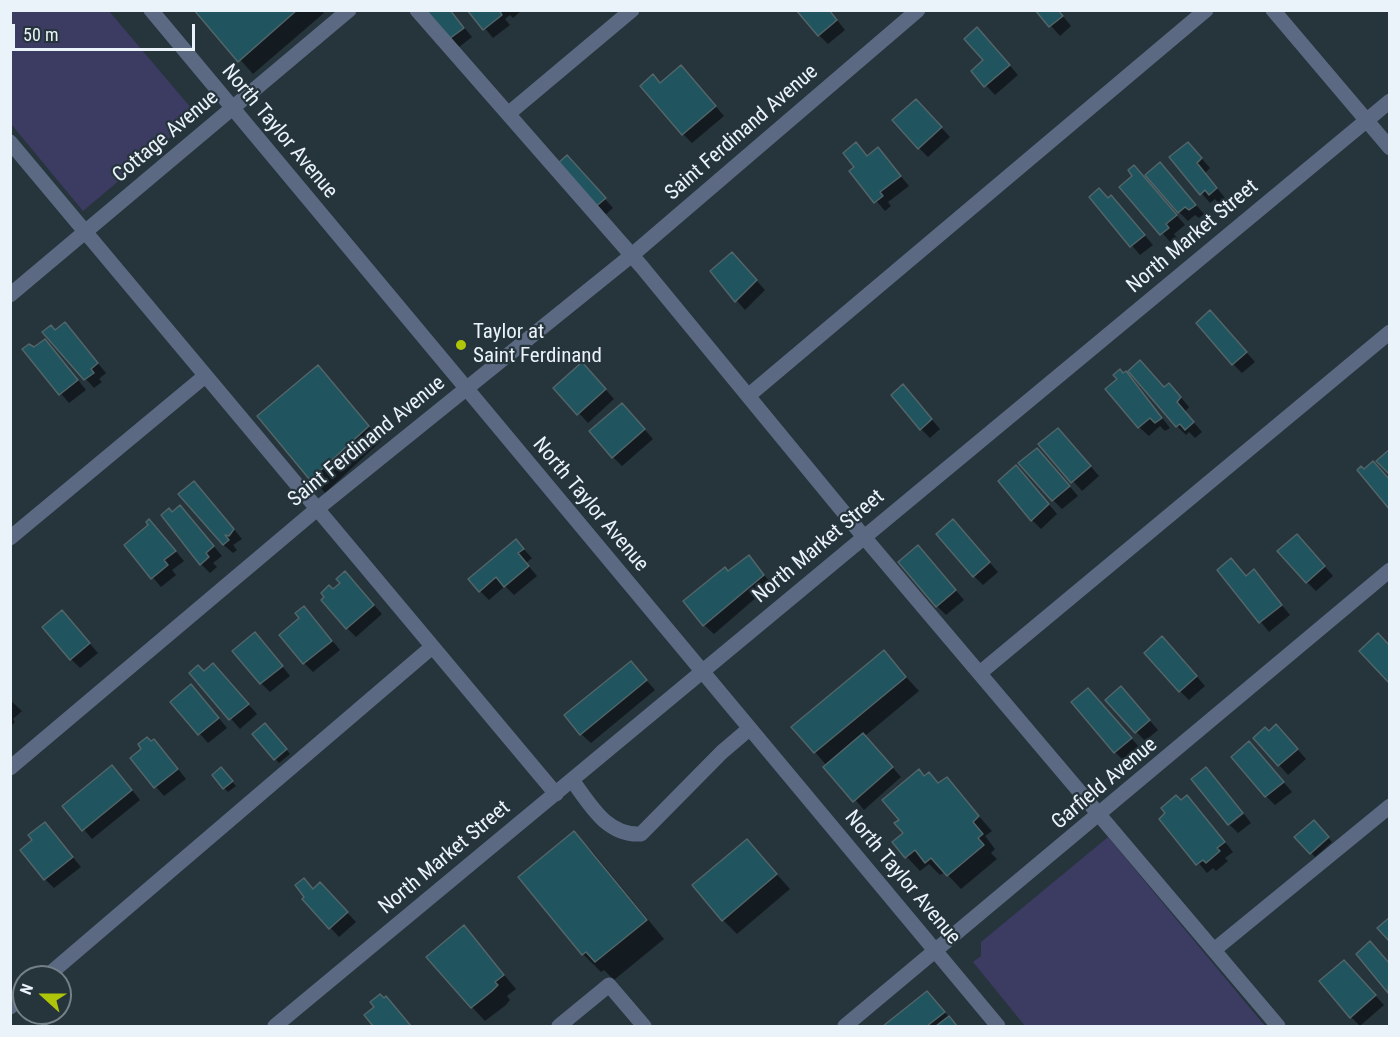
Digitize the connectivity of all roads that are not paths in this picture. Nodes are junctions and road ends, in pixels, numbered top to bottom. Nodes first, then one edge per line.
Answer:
1 (151, 10) edge
2 (349, 10) edge
3 (417, 10) edge
4 (632, 10) edge
5 (918, 10) edge
6 (1206, 10) edge
7 (1273, 10) edge
8 (1389, 101) edge
9 (233, 109) junction
10 (508, 114) junction
11 (1366, 120) junction
12 (10, 142) edge
13 (1389, 148) edge
14 (86, 232) junction
15 (632, 255) junction
16 (10, 295) edge
17 (1389, 332) edge
18 (205, 376) junction
19 (466, 389) junction
20 (748, 396) junction
21 (317, 509) junction
22 (864, 537) junction
23 (10, 538) edge
24 (1389, 570) edge
25 (432, 647) junction
26 (702, 672) junction
27 (981, 672) junction
28 (749, 729) junction
29 (10, 768) edge
30 (572, 780) junction
31 (556, 794) junction
32 (1389, 806) edge
33 (1102, 814) junction
34 (1214, 950) junction
35 (935, 951) junction
36 (60, 965) edge
37 (275, 1026) edge
38 (559, 1026) edge
39 (644, 1026) edge
40 (845, 1026) edge
41 (998, 1026) edge
42 (1278, 1026) edge

1 - 9 street, North Taylor Avenue
2 - 9 street, Cottage Avenue
3 - 10 street
4 - 10 street
5 - 15 street, Saint Ferdinand Avenue
6 - 20 street
7 - 11 street
8 - 11 street, North Market Street
9 - 14 street, Cottage Avenue
9 - 19 street, North Taylor Avenue
10 - 15 street
11 - 13 street
11 - 22 street, North Market Street
12 - 14 street
14 - 16 street, Cottage Avenue
14 - 18 street
15 - 19 street, Saint Ferdinand Avenue
15 - 20 street
17 - 27 street
18 - 21 street
18 - 23 street
19 - 21 street, Saint Ferdinand Avenue
19 - 26 street, North Taylor Avenue
20 - 22 street
21 - 25 street
21 - 29 street, Saint Ferdinand Avenue
22 - 26 street, North Market Street
22 - 27 street
24 - 33 street, Garfield Avenue
25 - 31 street
25 - 36 street
26 - 28 street, North Taylor Avenue
26 - 30 street, North Market Street
27 - 33 street
28 - 30 street
28 - 35 street, North Taylor Avenue
30 - 31 street, North Market Street
31 - 37 street, North Market Street
32 - 34 street
33 - 34 street
33 - 35 street, Garfield Avenue
34 - 42 street
35 - 40 street, Garfield Avenue
35 - 41 street, North Taylor Avenue
38 - 39 street

